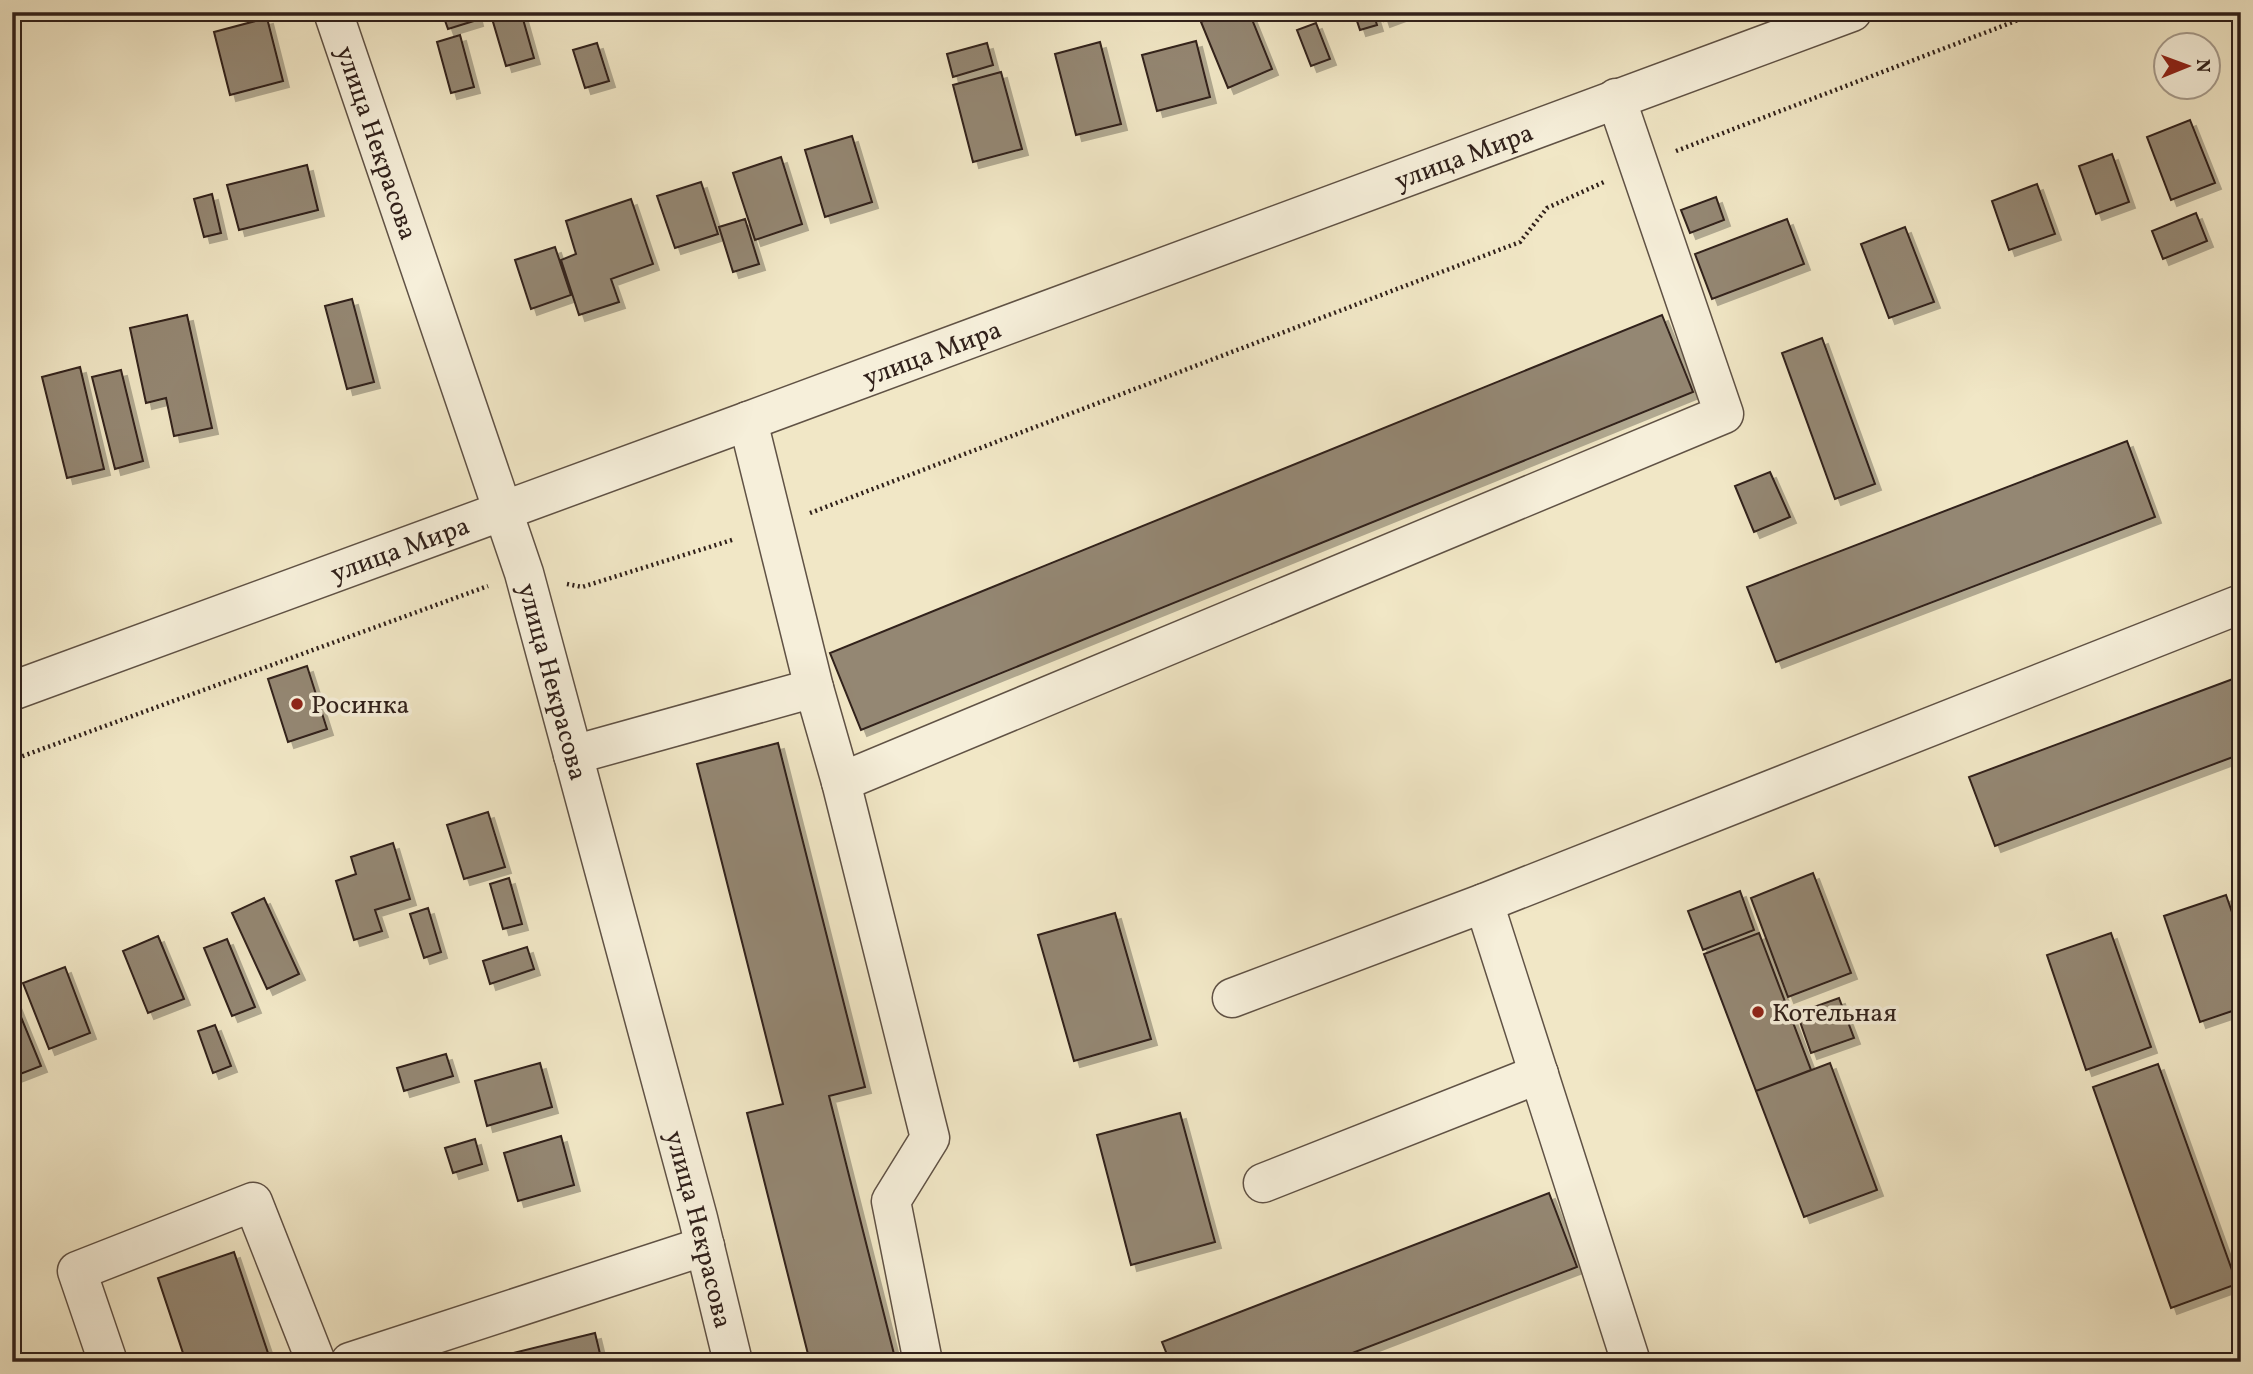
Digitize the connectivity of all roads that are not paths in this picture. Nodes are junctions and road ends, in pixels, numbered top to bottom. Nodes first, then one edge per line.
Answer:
1 (333, 12) edge
2 (1852, 12) edge
3 (1616, 98) junction
4 (748, 421) junction
5 (502, 511) junction
6 (2241, 604) edge
7 (814, 688) junction
8 (12, 691) edge
9 (573, 755) junction
10 (841, 782) junction
11 (1484, 903) junction
12 (1232, 998) dead end
13 (1539, 1074) junction
14 (1263, 1183) dead end
15 (705, 1246) junction
16 (108, 1362) edge
17 (316, 1362) edge
18 (351, 1362) edge
19 (733, 1362) edge
20 (923, 1362) edge
21 (1631, 1362) edge

1 - 5 street, улица Некрасова
2 - 3 street, улица Мира
3 - 4 street, улица Мира
3 - 10 street
4 - 5 street, улица Мира
4 - 7 street
5 - 8 street, улица Мира
5 - 9 street, улица Некрасова
6 - 11 street
7 - 9 street
7 - 10 street
9 - 15 street, улица Некрасова
10 - 20 street
11 - 12 street
11 - 13 street
13 - 14 street
13 - 21 street
15 - 18 street
15 - 19 street, улица Некрасова
16 - 17 street

